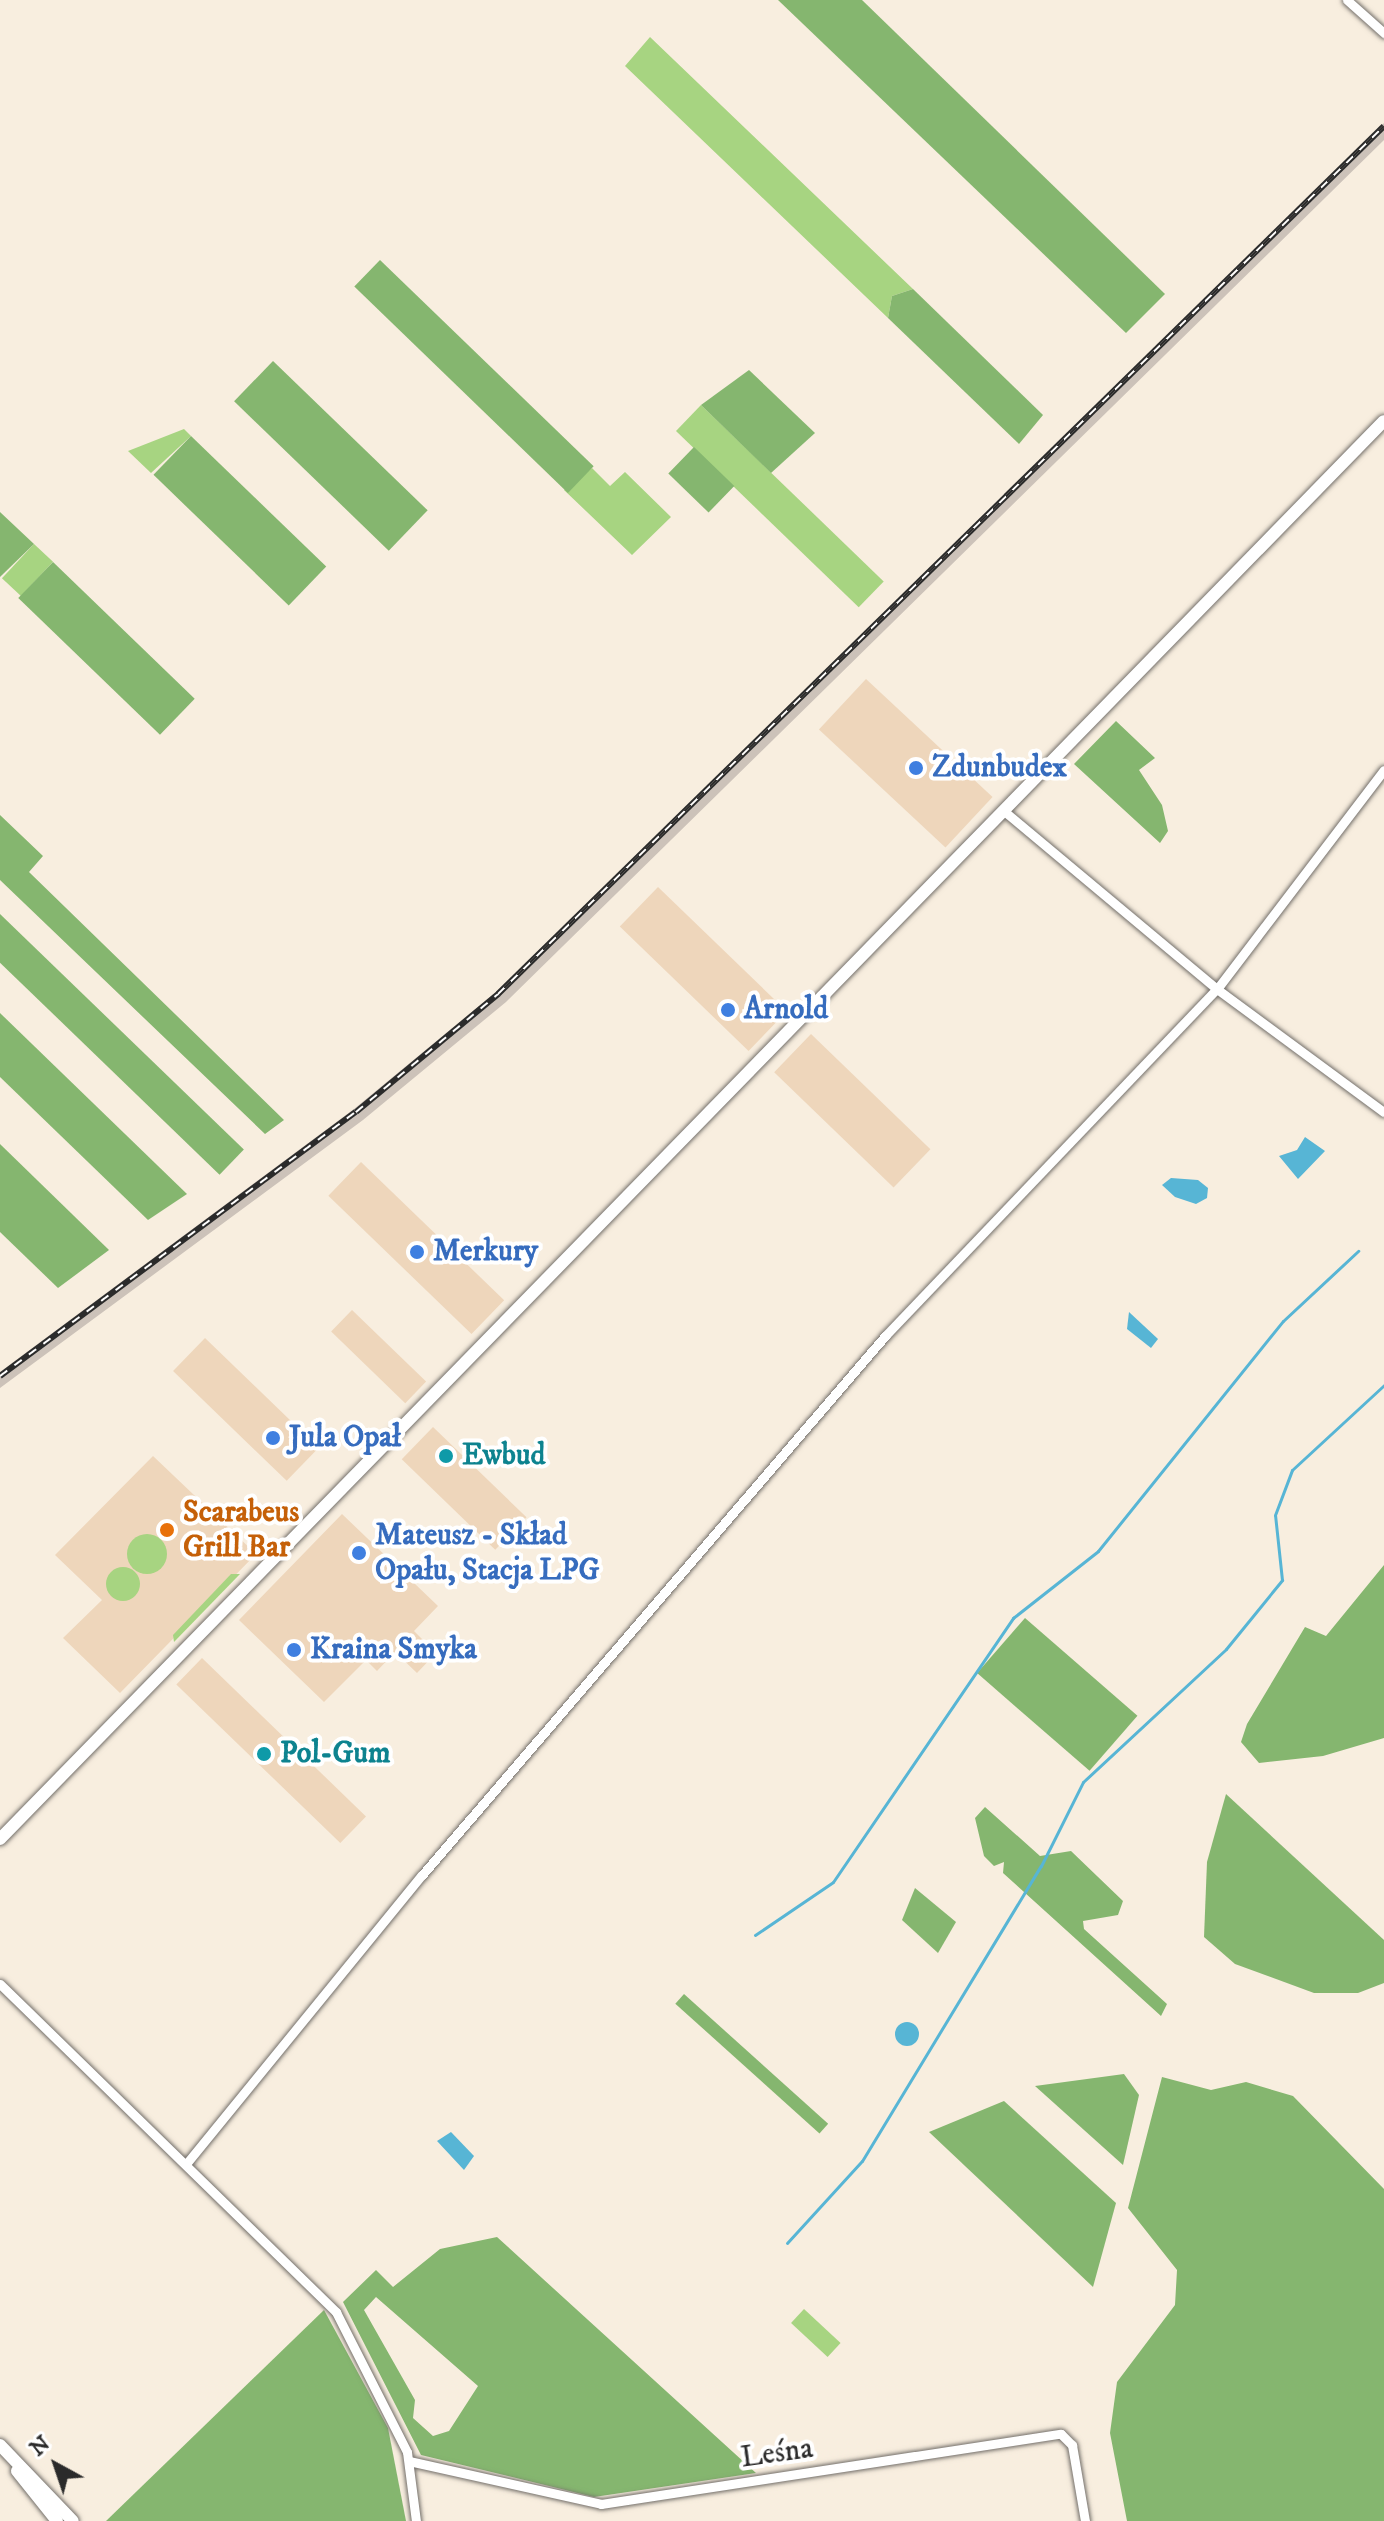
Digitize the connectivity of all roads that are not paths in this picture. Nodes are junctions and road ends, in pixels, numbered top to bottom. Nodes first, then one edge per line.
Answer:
1 (1347, 0) edge
2 (1384, 33) edge
3 (1384, 421) edge
4 (1384, 770) edge
5 (1004, 811) junction
6 (1217, 989) junction
7 (1384, 1112) edge
8 (0, 1839) edge
9 (0, 1984) edge
10 (186, 2164) junction
11 (0, 2448) edge
12 (409, 2461) junction
13 (57, 2521) edge
14 (73, 2521) edge
15 (416, 2521) edge
16 (1085, 2521) edge

1 - 2 street
3 - 5 main road
4 - 6 street
5 - 6 street
5 - 8 main road
6 - 7 street
6 - 10 street
9 - 10 street
10 - 12 street
11 - 13 main road
11 - 14 main road
12 - 15 street
12 - 16 street, Leśna

